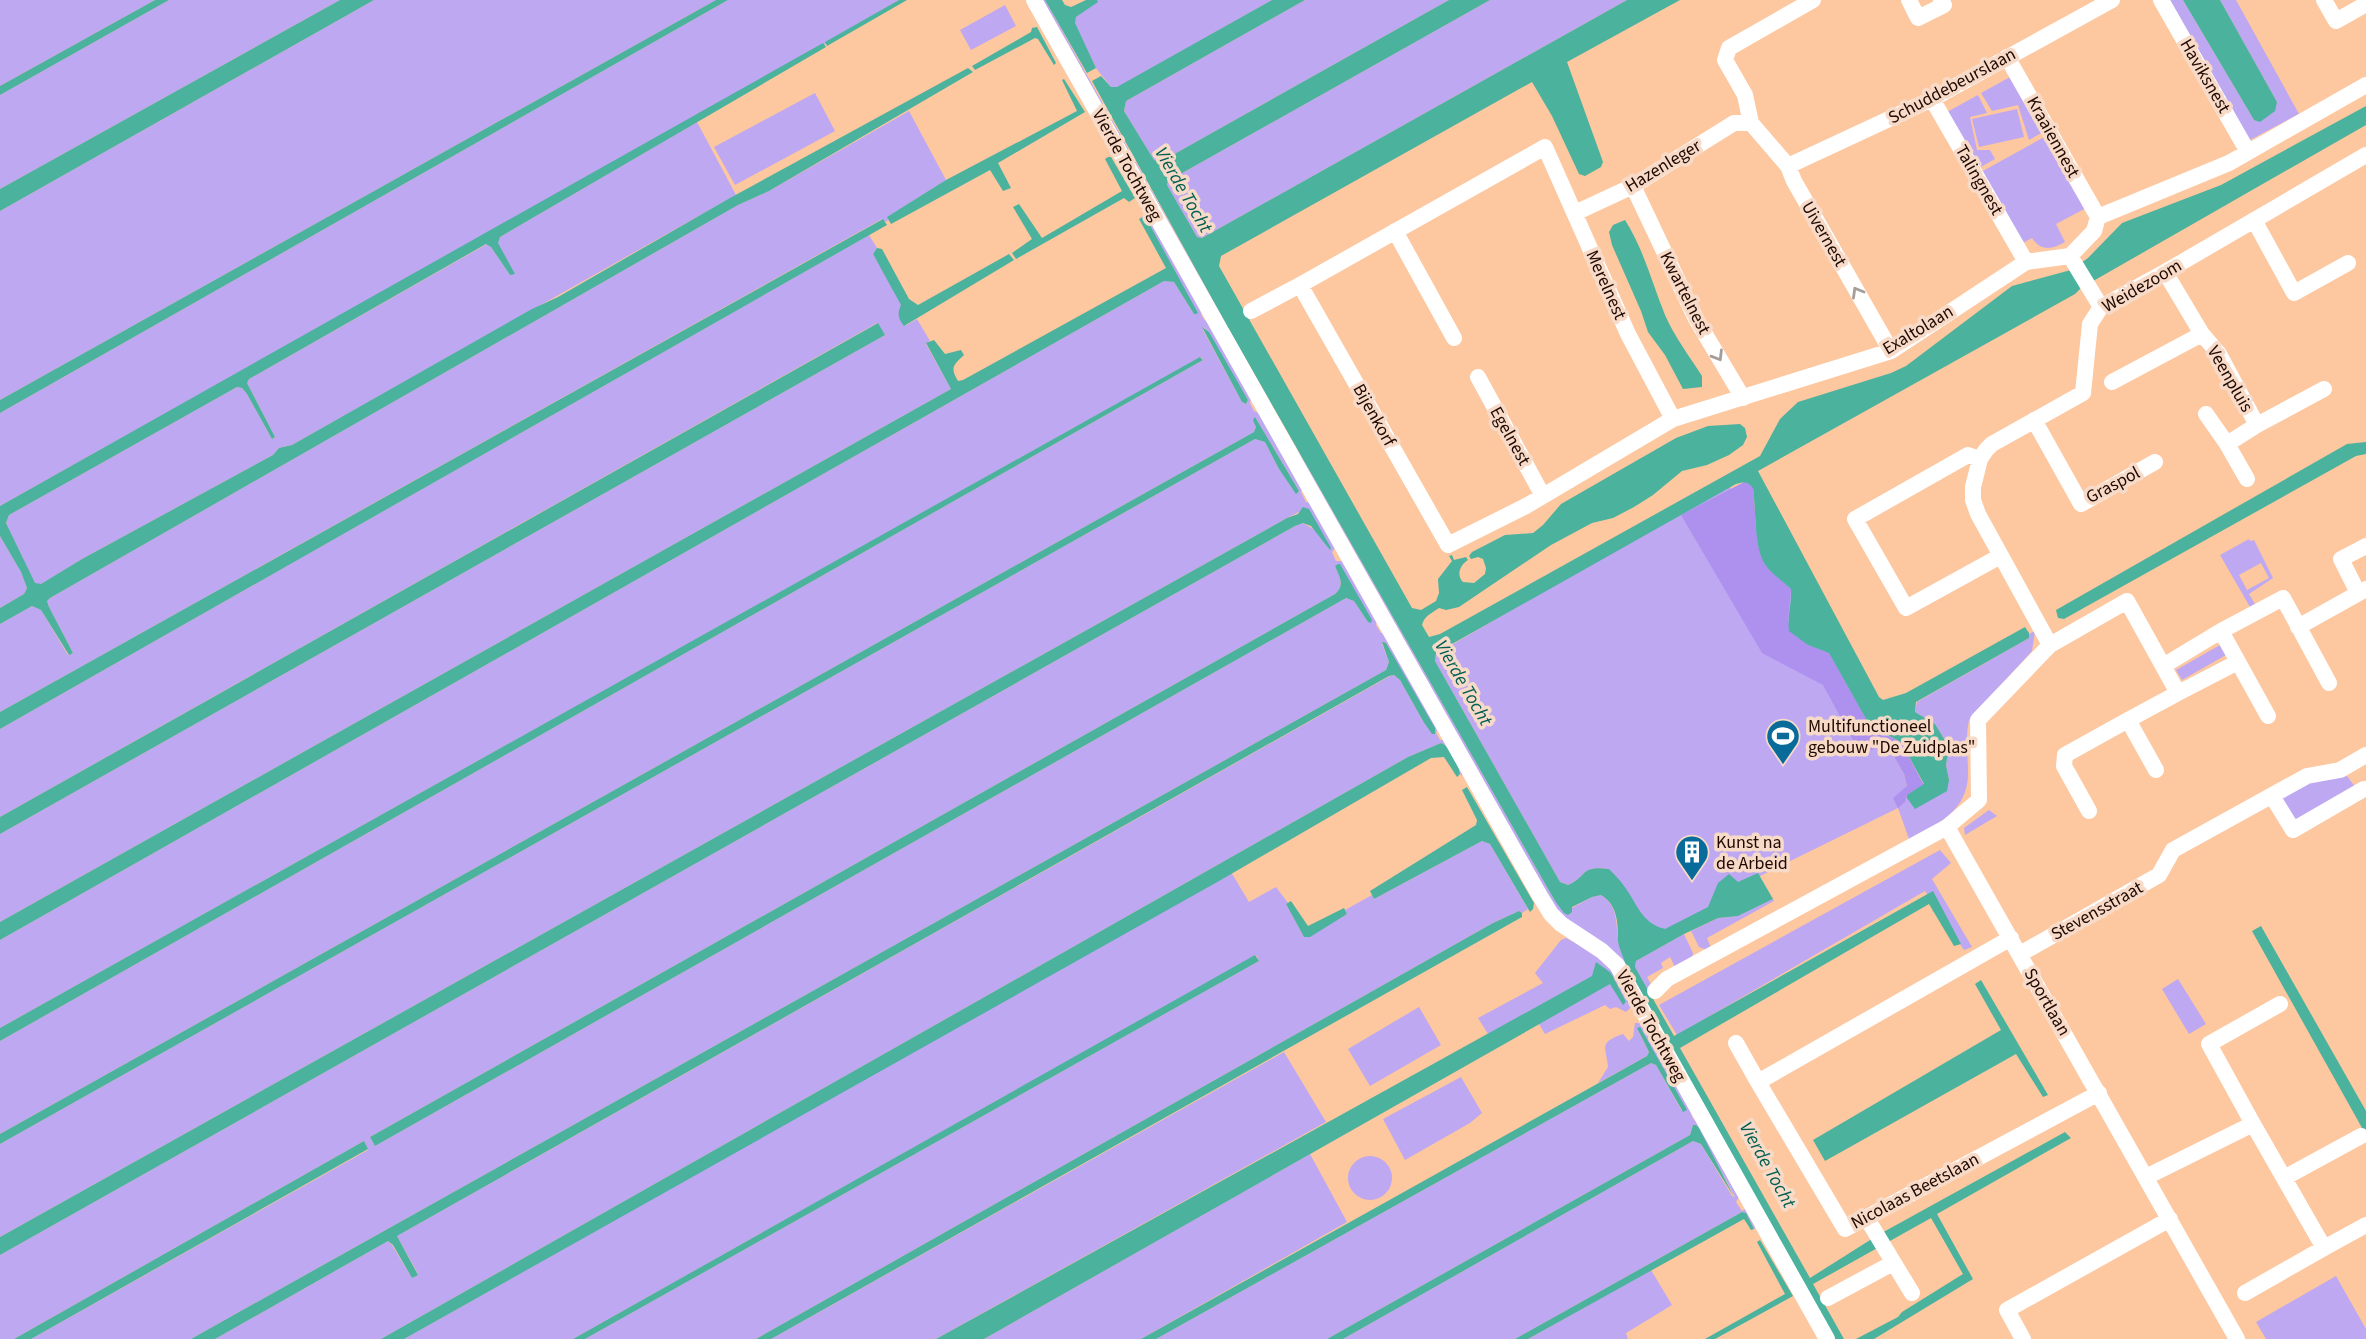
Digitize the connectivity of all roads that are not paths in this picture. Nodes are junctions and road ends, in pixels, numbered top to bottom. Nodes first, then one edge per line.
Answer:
1 (1034, 0) edge
2 (1813, 0) edge
3 (1909, 0) edge
4 (1941, 0) edge
5 (2112, 0) edge
6 (2161, 0) edge
7 (2324, 0) edge
8 (2366, 4) edge
9 (2007, 57) junction
10 (2366, 85) edge
11 (1932, 99) junction
12 (1751, 123) junction
13 (2248, 152) junction
14 (2366, 155) edge
15 (1788, 166) junction
16 (1633, 186) junction
17 (1575, 213) junction
18 (2098, 217) junction
19 (2255, 220) junction
20 (1395, 231) junction
21 (2072, 260) junction
22 (2026, 261) junction
23 (2348, 262) dead end
24 (2165, 272) junction
25 (1300, 285) junction
26 (2101, 307) junction
27 (1251, 311) dead end
28 (2202, 334) junction
29 (1454, 338) dead end
30 (1891, 351) junction
31 (1478, 377) dead end
32 (2112, 382) dead end
33 (2324, 389) dead end
34 (1743, 398) junction
35 (2206, 414) dead end
36 (1673, 419) junction
37 (2034, 421) junction
38 (2257, 425) junction
39 (2227, 444) junction
40 (1980, 459) junction
41 (2155, 462) dead end
42 (2247, 480) dead end
43 (1543, 496) junction
44 (1448, 545) joint
45 (2366, 546) edge
46 (1995, 559) dead end
47 (2362, 591) edge
48 (2298, 627) junction
49 (2221, 631) junction
50 (2050, 645) junction
51 (2238, 662) junction
52 (2163, 666) junction
53 (2329, 683) dead end
54 (2178, 693) junction
55 (2268, 716) dead end
56 (2128, 720) junction
57 (2366, 755) edge
58 (2350, 765) junction
59 (2156, 770) dead end
60 (2365, 790) edge
61 (2272, 796) junction
62 (2089, 811) dead end
63 (1947, 828) junction
64 (2011, 938) junction
65 (2020, 954) junction
66 (1655, 991) dead end
67 (2280, 1004) dead end
68 (1736, 1043) dead end
69 (1758, 1082) junction
70 (2099, 1093) junction
71 (2253, 1124) junction
72 (2361, 1136) dead end
73 (2146, 1177) junction
74 (2284, 1178) junction
75 (1866, 1217) junction
76 (2169, 1219) junction
77 (2366, 1224) edge
78 (2324, 1248) junction
79 (1893, 1263) junction
80 (1912, 1293) dead end
81 (2245, 1293) dead end
82 (1828, 1298) dead end
83 (1827, 1339) edge
84 (2023, 1339) edge
85 (2237, 1339) edge

1 - 83 street, Vierde Tochtweg
2 - 12 street
3 - 4 street
5 - 9 street, Schuddebeurslaan
6 - 13 street, Haviksnest
7 - 8 street
9 - 11 street, Schuddebeurslaan
9 - 18 street, Kraaiennest
10 - 13 street
11 - 15 street, Schuddebeurslaan
11 - 22 street, Talingnest
12 - 15 street, Uivernest
12 - 16 street, Hazenleger
13 - 18 street
14 - 19 street, Weidezoom
30 -> 15 street, Uivernest
16 - 17 street, Hazenleger
16 -> 34 street, Kwartelnest
17 - 20 street, Merelnest
17 - 36 street, Merelnest
18 - 21 street
19 - 23 street
19 - 24 street, Weidezoom
20 - 25 street
20 - 29 street
21 - 22 street, Exaltolaan
21 - 26 street
22 - 30 street, Exaltolaan
24 - 26 street, Weidezoom
24 - 28 street, Veenpluis
25 - 27 street
25 - 44 street, Bijenkorf
26 - 37 street, Weidezoom
28 - 32 street, Veenpluis
28 - 38 street, Veenpluis
30 - 34 street, Exaltolaan
31 - 43 street, Egelnest
33 - 38 street, Veenpluis
34 - 36 street, Exaltolaan
35 - 39 street, Veenpluis
36 - 43 street, Exaltolaan
37 - 40 street, Weidezoom
37 - 41 street, Graspol
38 - 39 street, Veenpluis
39 - 42 street, Veenpluis
40 - 46 street, Weidezoom
40 - 50 street
43 - 44 street, Exaltolaan
45 - 47 street
47 - 48 street
48 - 49 street
48 - 53 street
49 - 51 street
49 - 52 street
50 - 52 street
50 - 63 street
51 - 54 street
51 - 55 street
52 - 54 street
54 - 56 street
56 - 59 street
56 - 62 street
57 - 58 street, Stevensstraat
58 - 60 street
58 - 61 street, Stevensstraat
60 - 61 street
61 - 65 street, Stevensstraat
63 - 64 street, Sportlaan
63 - 66 street
64 - 65 street, Sportlaan
64 - 69 street
65 - 70 street, Sportlaan
67 - 71 street
68 - 69 street, Nicolaas Beetslaan
69 - 75 street, Nicolaas Beetslaan
70 - 73 street, Sportlaan
70 - 75 street, Nicolaas Beetslaan
71 - 73 street
71 - 74 street
72 - 74 street
73 - 76 street, Sportlaan
74 - 78 street
75 - 79 street
76 - 84 street
76 - 85 street, Sportlaan
77 - 78 street
78 - 81 street
79 - 80 street
79 - 82 street

